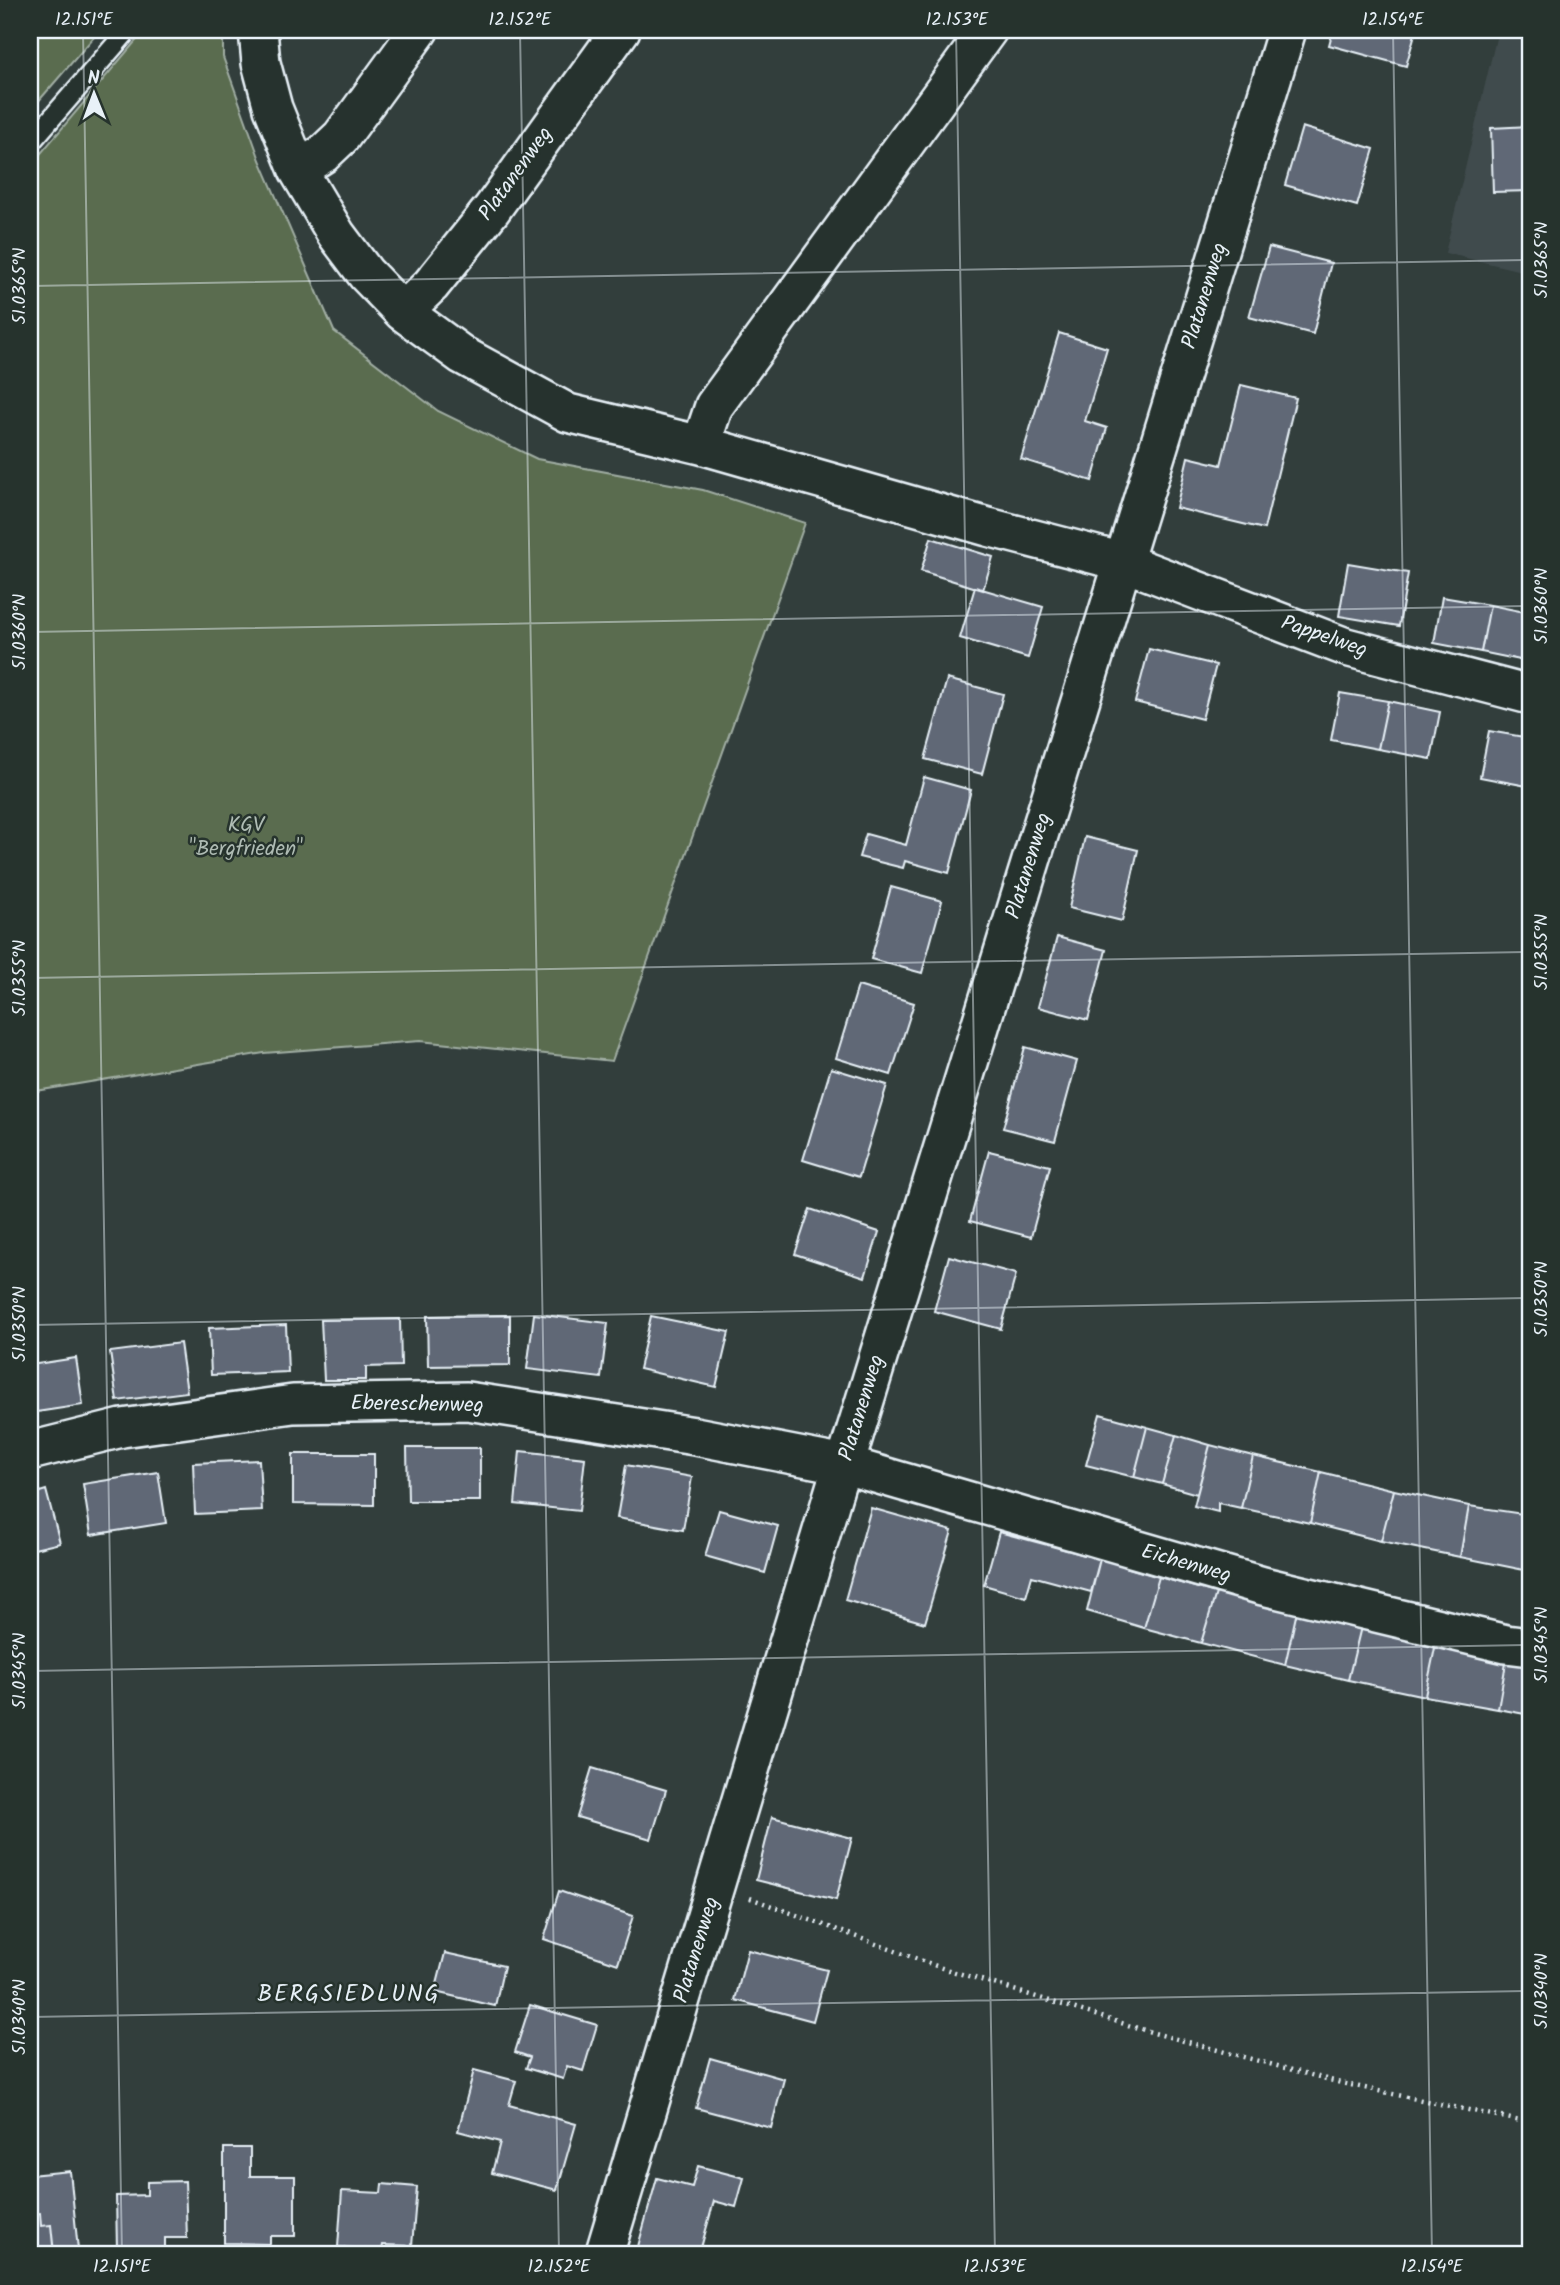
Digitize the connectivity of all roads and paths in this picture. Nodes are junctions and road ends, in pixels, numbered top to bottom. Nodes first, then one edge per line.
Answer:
1 (128, 30) edge
2 (258, 30) edge
3 (419, 30) edge
4 (621, 30) edge
5 (988, 30) edge
6 (1287, 30) edge
7 (30, 143) edge
8 (298, 170) junction
9 (402, 312) junction
10 (701, 446) junction
11 (1123, 562) junction
12 (1530, 695) edge
13 (30, 1451) edge
14 (845, 1465) junction
15 (1530, 1647) edge
16 (717, 1885) junction
17 (1530, 2123) edge
18 (604, 2255) edge

1 - 7 lane
2 - 8 street
3 - 8 street
4 - 9 street, Platanenweg
5 - 10 street
6 - 11 street, Platanenweg
8 - 9 street
9 - 10 street
10 - 11 street
11 - 12 street, Pappelweg
11 - 14 street, Platanenweg
13 - 14 street, Ebereschenweg
14 - 15 street, Eichenweg
14 - 16 street, Platanenweg
16 - 17 path
16 - 18 street, Platanenweg

